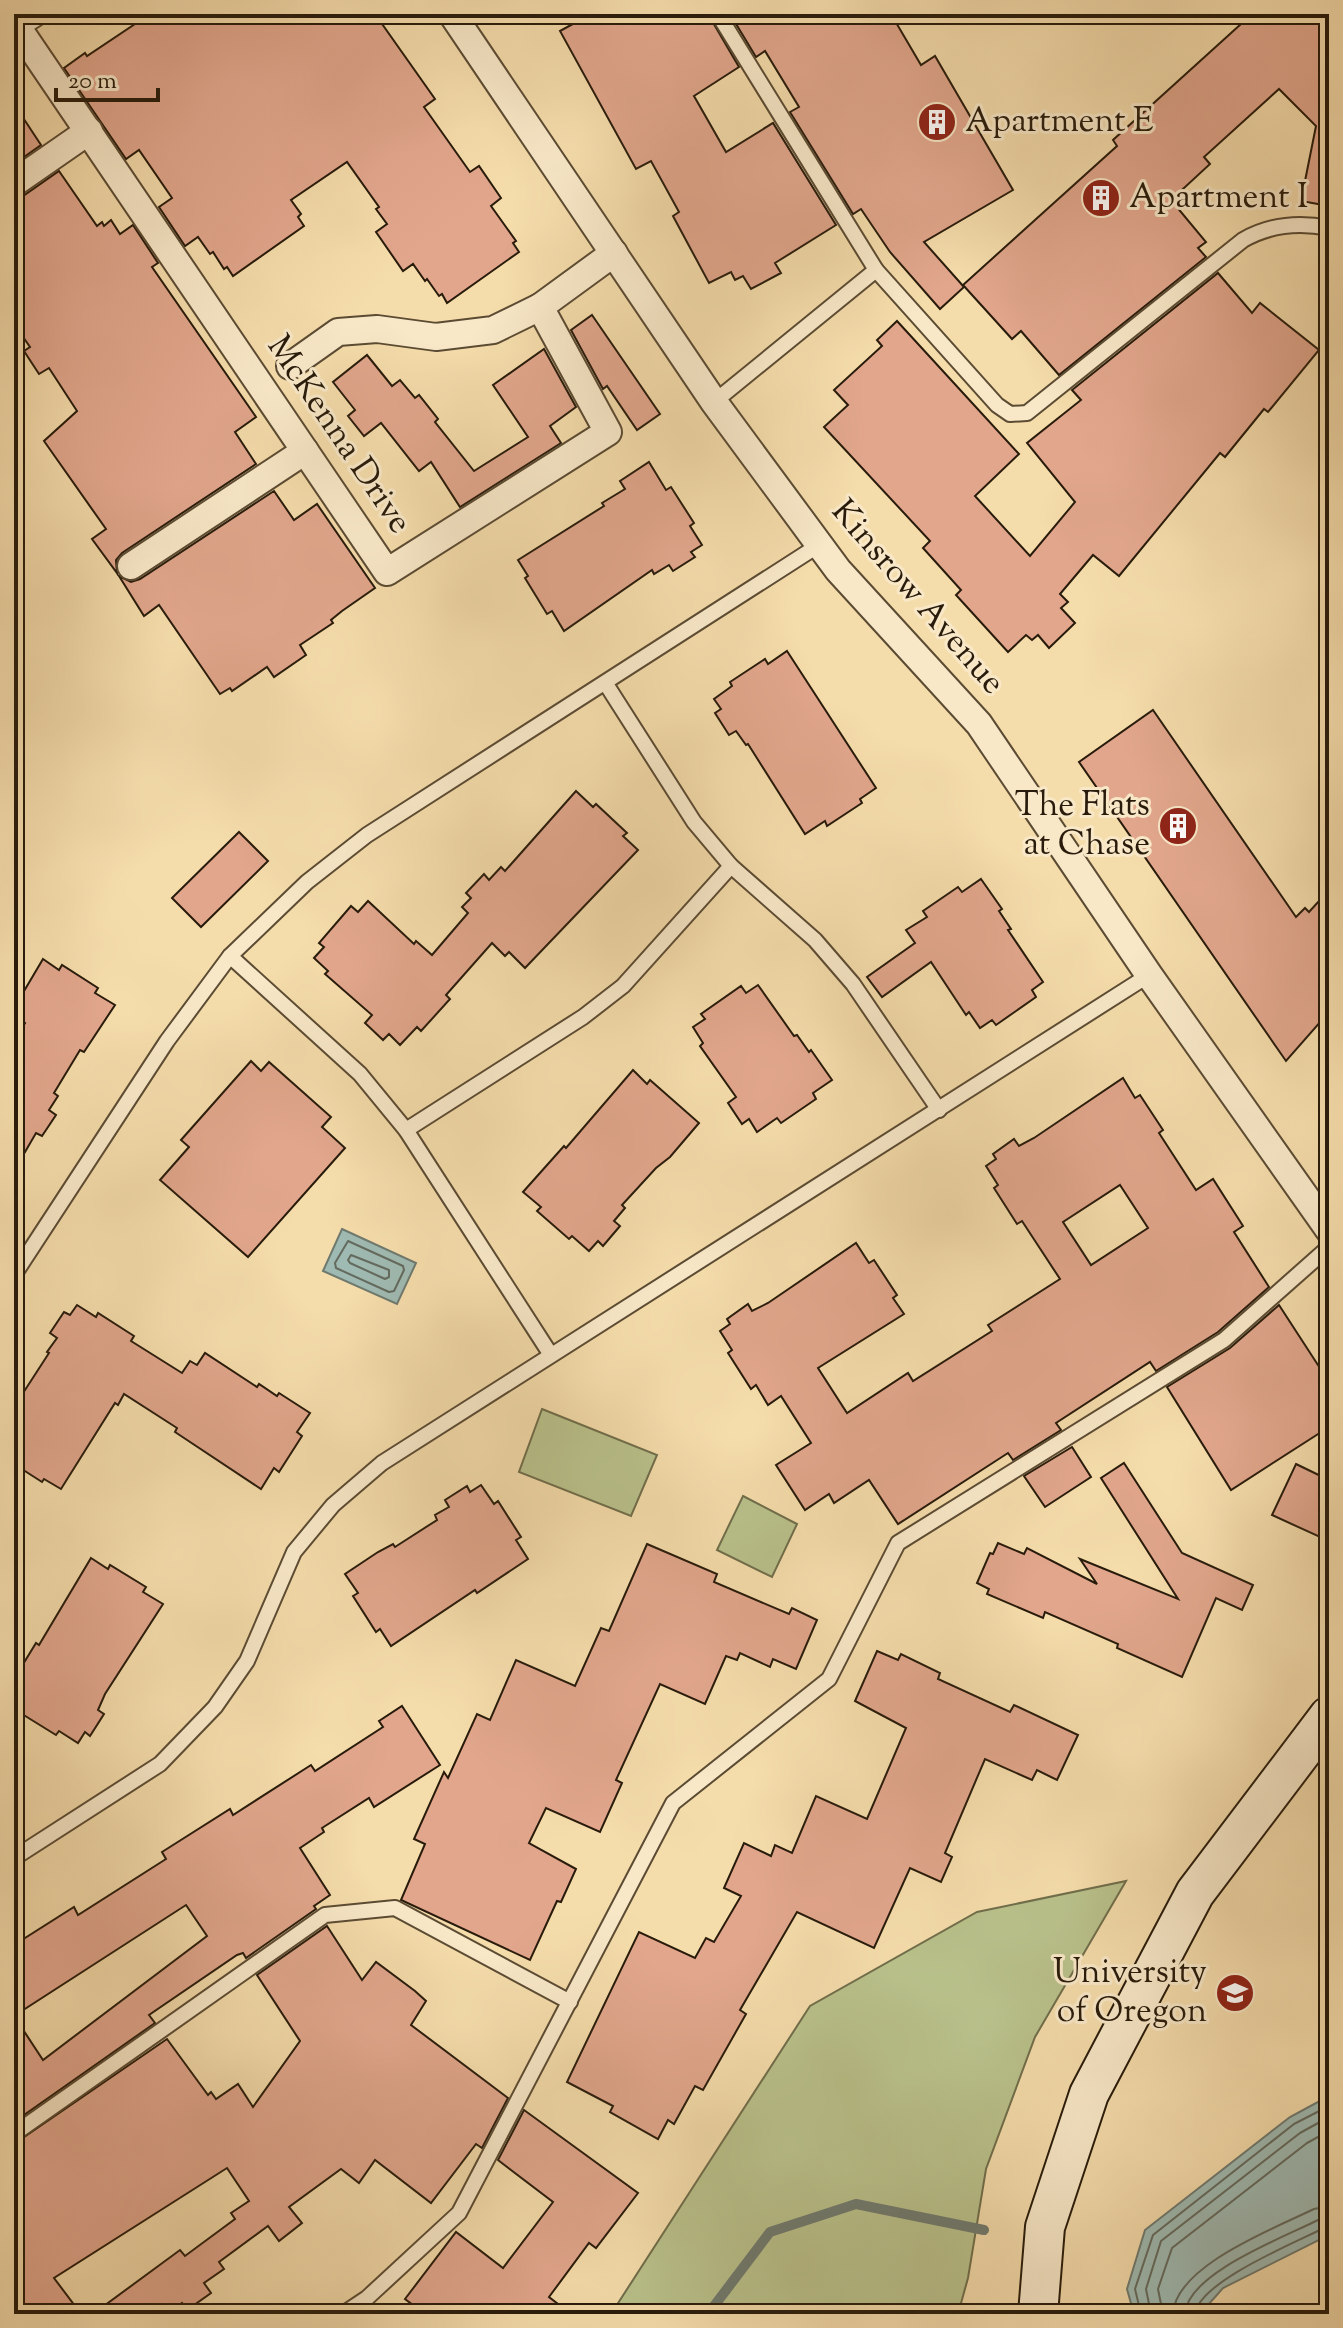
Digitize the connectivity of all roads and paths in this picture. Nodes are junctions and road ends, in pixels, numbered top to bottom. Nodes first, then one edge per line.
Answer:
1 (33, 14) edge
2 (452, 14) edge
3 (718, 14) edge
4 (89, 131) junction
5 (14, 183) edge
6 (1329, 228) edge
7 (614, 253) junction
8 (876, 270) junction
9 (540, 307) junction
10 (290, 366) dead end
11 (714, 402) junction
12 (305, 451) junction
13 (819, 545) junction
14 (131, 566) dead end
15 (606, 684) junction
16 (731, 866) junction
17 (230, 956) junction
18 (1149, 975) junction
19 (939, 1110) junction
20 (406, 1130) junction
21 (1329, 1230) edge
22 (1329, 1247) edge
23 (14, 1275) edge
24 (551, 1355) junction
25 (1329, 1716) edge
26 (14, 1858) edge
27 (570, 2002) junction
28 (14, 2134) edge
29 (343, 2314) edge
30 (1038, 2314) edge

1 - 4 street, McKenna Drive
2 - 7 street, Kinsrow Avenue
3 - 8 lane
4 - 5 street
4 - 12 street, McKenna Drive
6 - 8 lane
7 - 9 street
7 - 11 street, Kinsrow Avenue
8 - 11 lane
9 - 10 street
9 - 12 street, McKenna Drive
11 - 13 street, Kinsrow Avenue
12 - 14 street
13 - 15 lane
13 - 18 street, Kinsrow Avenue
15 - 16 lane
15 - 17 lane
16 - 19 lane
16 - 20 lane
17 - 20 lane
17 - 23 lane
18 - 19 lane
18 - 21 street, Kinsrow Avenue
19 - 24 lane
20 - 24 lane
22 - 27 lane
24 - 26 lane
25 - 30 main road
27 - 28 lane
27 - 29 lane

